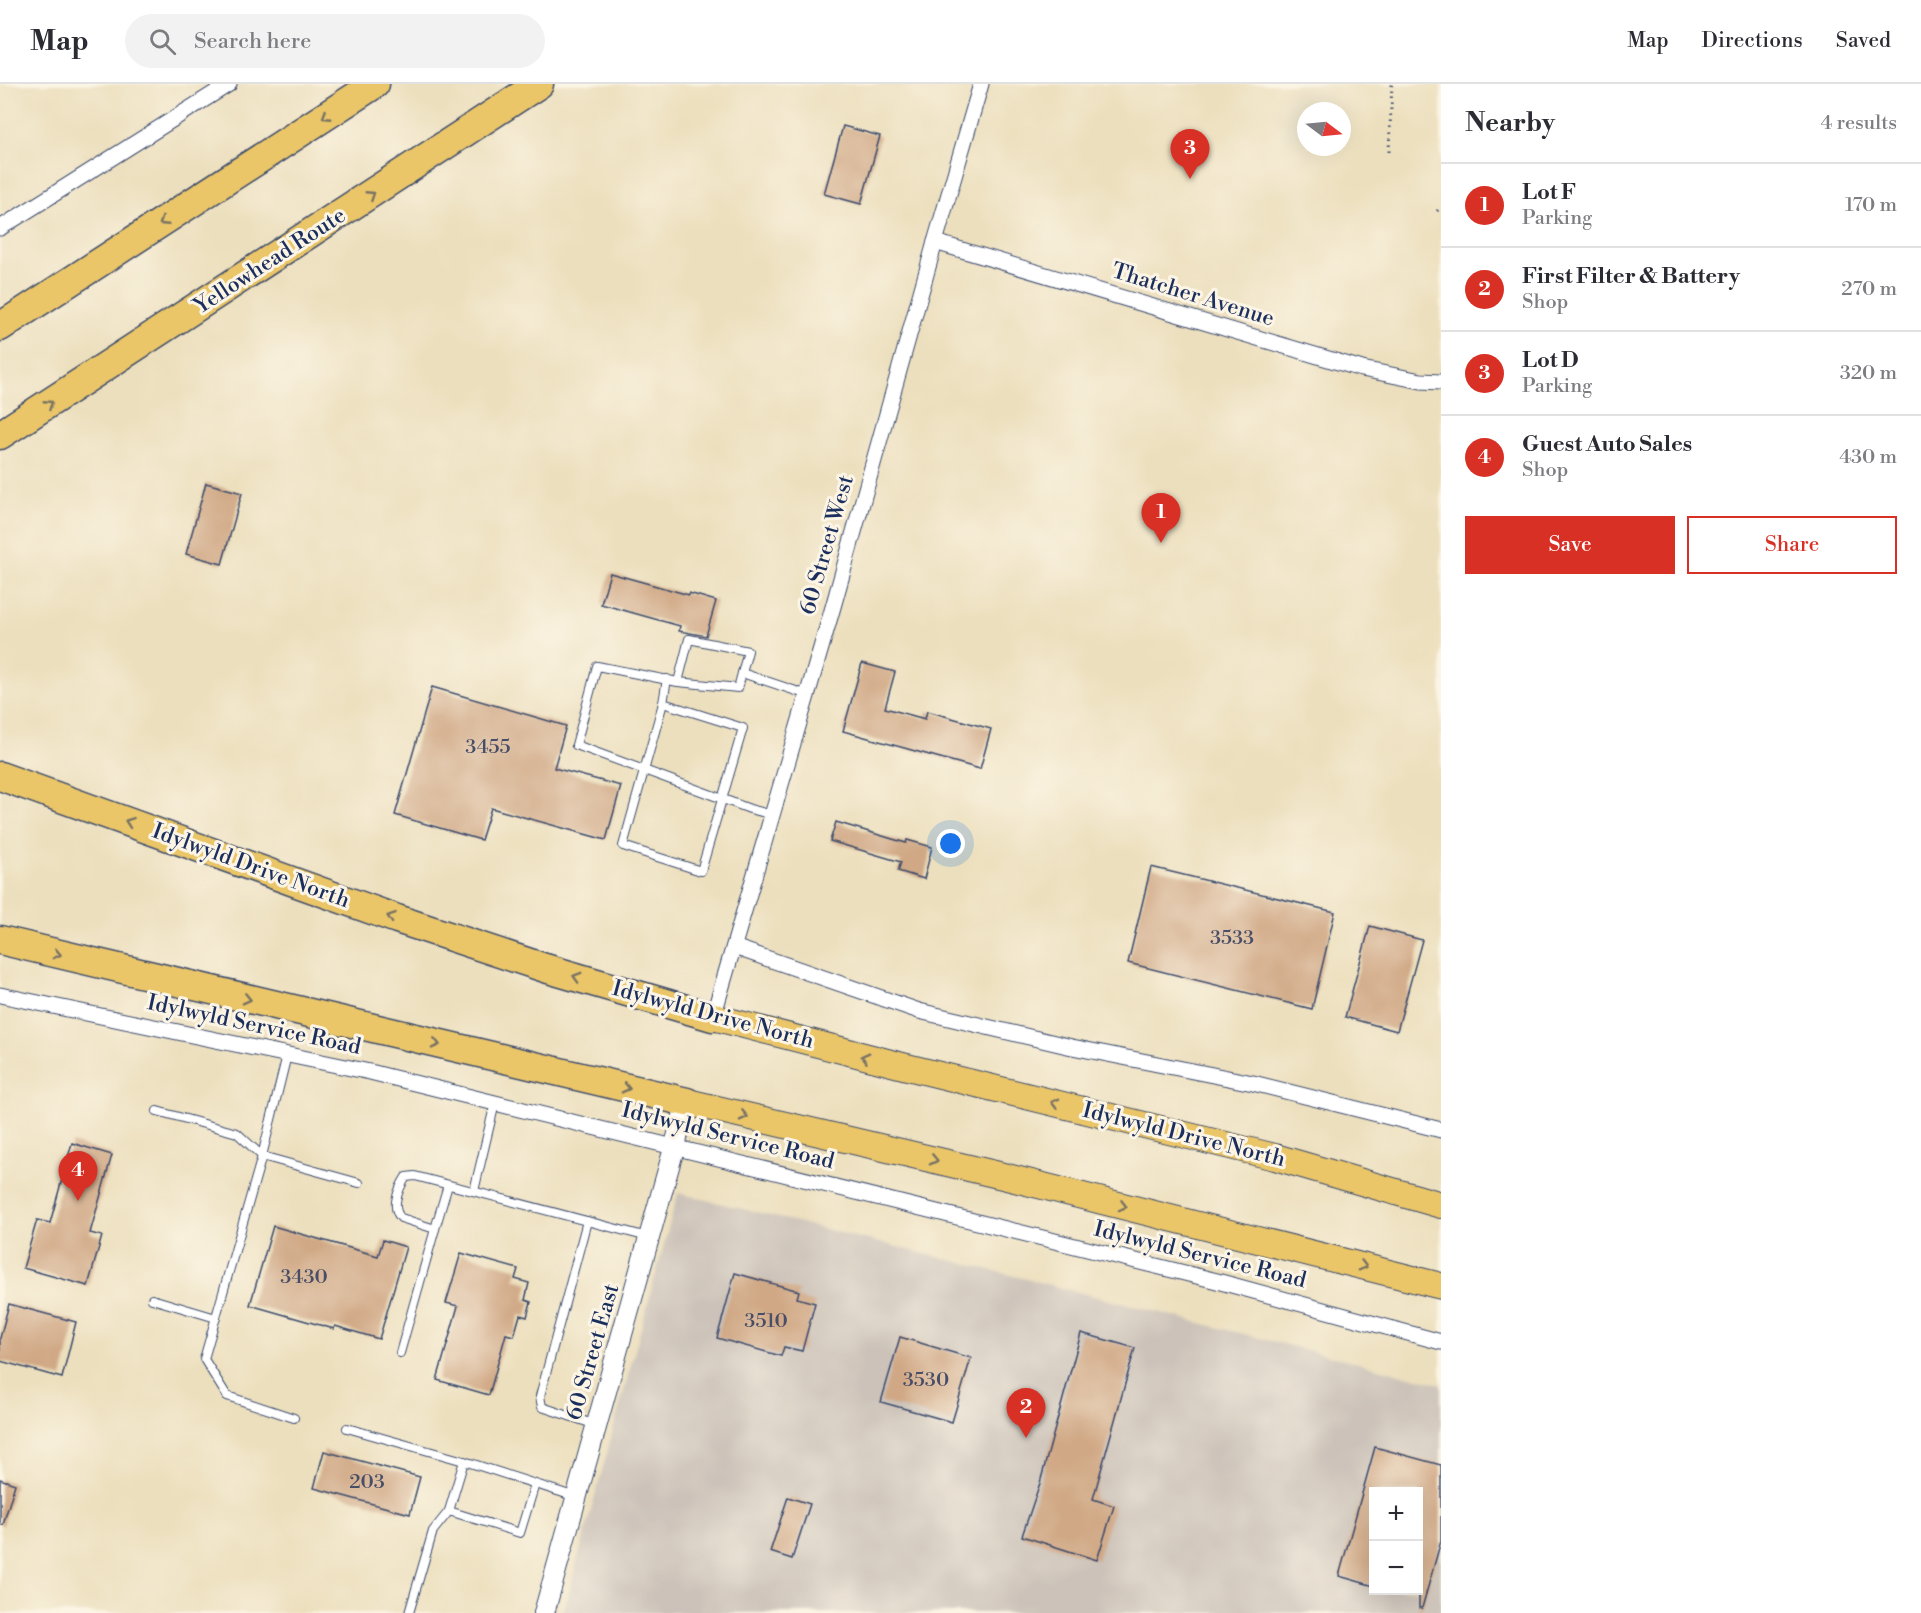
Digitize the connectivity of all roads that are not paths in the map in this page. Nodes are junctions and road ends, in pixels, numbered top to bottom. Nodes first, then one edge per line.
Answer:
1 (229, 84) edge
2 (375, 84) edge
3 (539, 84) edge
4 (981, 84) edge
5 (0, 228) edge
6 (935, 242) junction
7 (0, 327) edge
8 (1441, 382) edge
9 (0, 435) edge
10 (742, 673) junction
11 (668, 680) junction
12 (678, 682) junction
13 (808, 695) junction
14 (663, 703) junction
15 (645, 770) junction
16 (0, 776) edge
17 (722, 799) junction
18 (773, 816) junction
19 (0, 940) edge
20 (734, 948) junction
21 (0, 995) edge
22 (713, 1017) junction
23 (287, 1055) junction
24 (687, 1102) junction
25 (495, 1103) junction
26 (157, 1111) dead end
27 (1441, 1130) edge
28 (674, 1146) junction
29 (262, 1156) junction
30 (1275, 1157) junction
31 (359, 1183) dead end
32 (448, 1185) junction
33 (474, 1191) junction
34 (1441, 1192) edge
35 (1441, 1205) edge
36 (587, 1221) junction
37 (435, 1228) junction
38 (649, 1238) junction
39 (1441, 1286) edge
40 (152, 1299) dead end
41 (216, 1318) junction
42 (1441, 1341) edge
43 (400, 1353) dead end
44 (294, 1418) dead end
45 (597, 1425) junction
46 (347, 1428) dead end
47 (464, 1461) junction
48 (535, 1484) junction
49 (577, 1498) junction
50 (449, 1511) junction
51 (409, 1613) edge
52 (544, 1613) edge

1 - 5 street
2 -> 7 highway
9 -> 3 highway, Yellowhead Route
4 - 6 street, 60 Street West
6 - 8 street, Thatcher Avenue
6 - 13 street, 60 Street West
10 - 12 lane
10 - 12 lane
10 - 13 lane
11 - 12 lane
11 - 14 lane
11 - 15 lane
13 - 18 street, 60 Street West
14 - 15 lane
14 - 17 lane
15 - 17 lane
15 - 17 lane
22 -> 16 highway, Idylwyld Drive North
17 - 18 lane
18 - 20 street, 60 Street West
19 -> 24 highway
20 - 22 street, 60 Street West
20 - 27 street
21 - 23 street, Idylwyld Service Road
30 -> 22 highway, Idylwyld Drive North
23 - 25 street, Idylwyld Service Road
23 - 29 lane
24 - 28 street, 60 Street East
24 -> 39 highway
25 - 28 street, Idylwyld Service Road
25 - 33 lane
26 - 29 lane
28 - 38 street, 60 Street East
28 - 42 street, Idylwyld Service Road
29 - 31 lane
29 - 41 lane
30 - 34 highway
30 - 35 highway, Idylwyld Drive North
32 - 33 lane
32 - 37 lane
32 - 37 lane
33 - 36 lane
36 - 38 lane
36 - 45 lane
37 - 43 lane
38 - 45 street, 60 Street East
40 - 41 lane
41 - 44 lane
45 - 49 street, 60 Street East
46 - 47 lane
47 - 48 lane
47 - 50 lane
48 - 49 lane
48 - 50 lane
49 - 52 street, 60 Street East
50 - 51 lane

